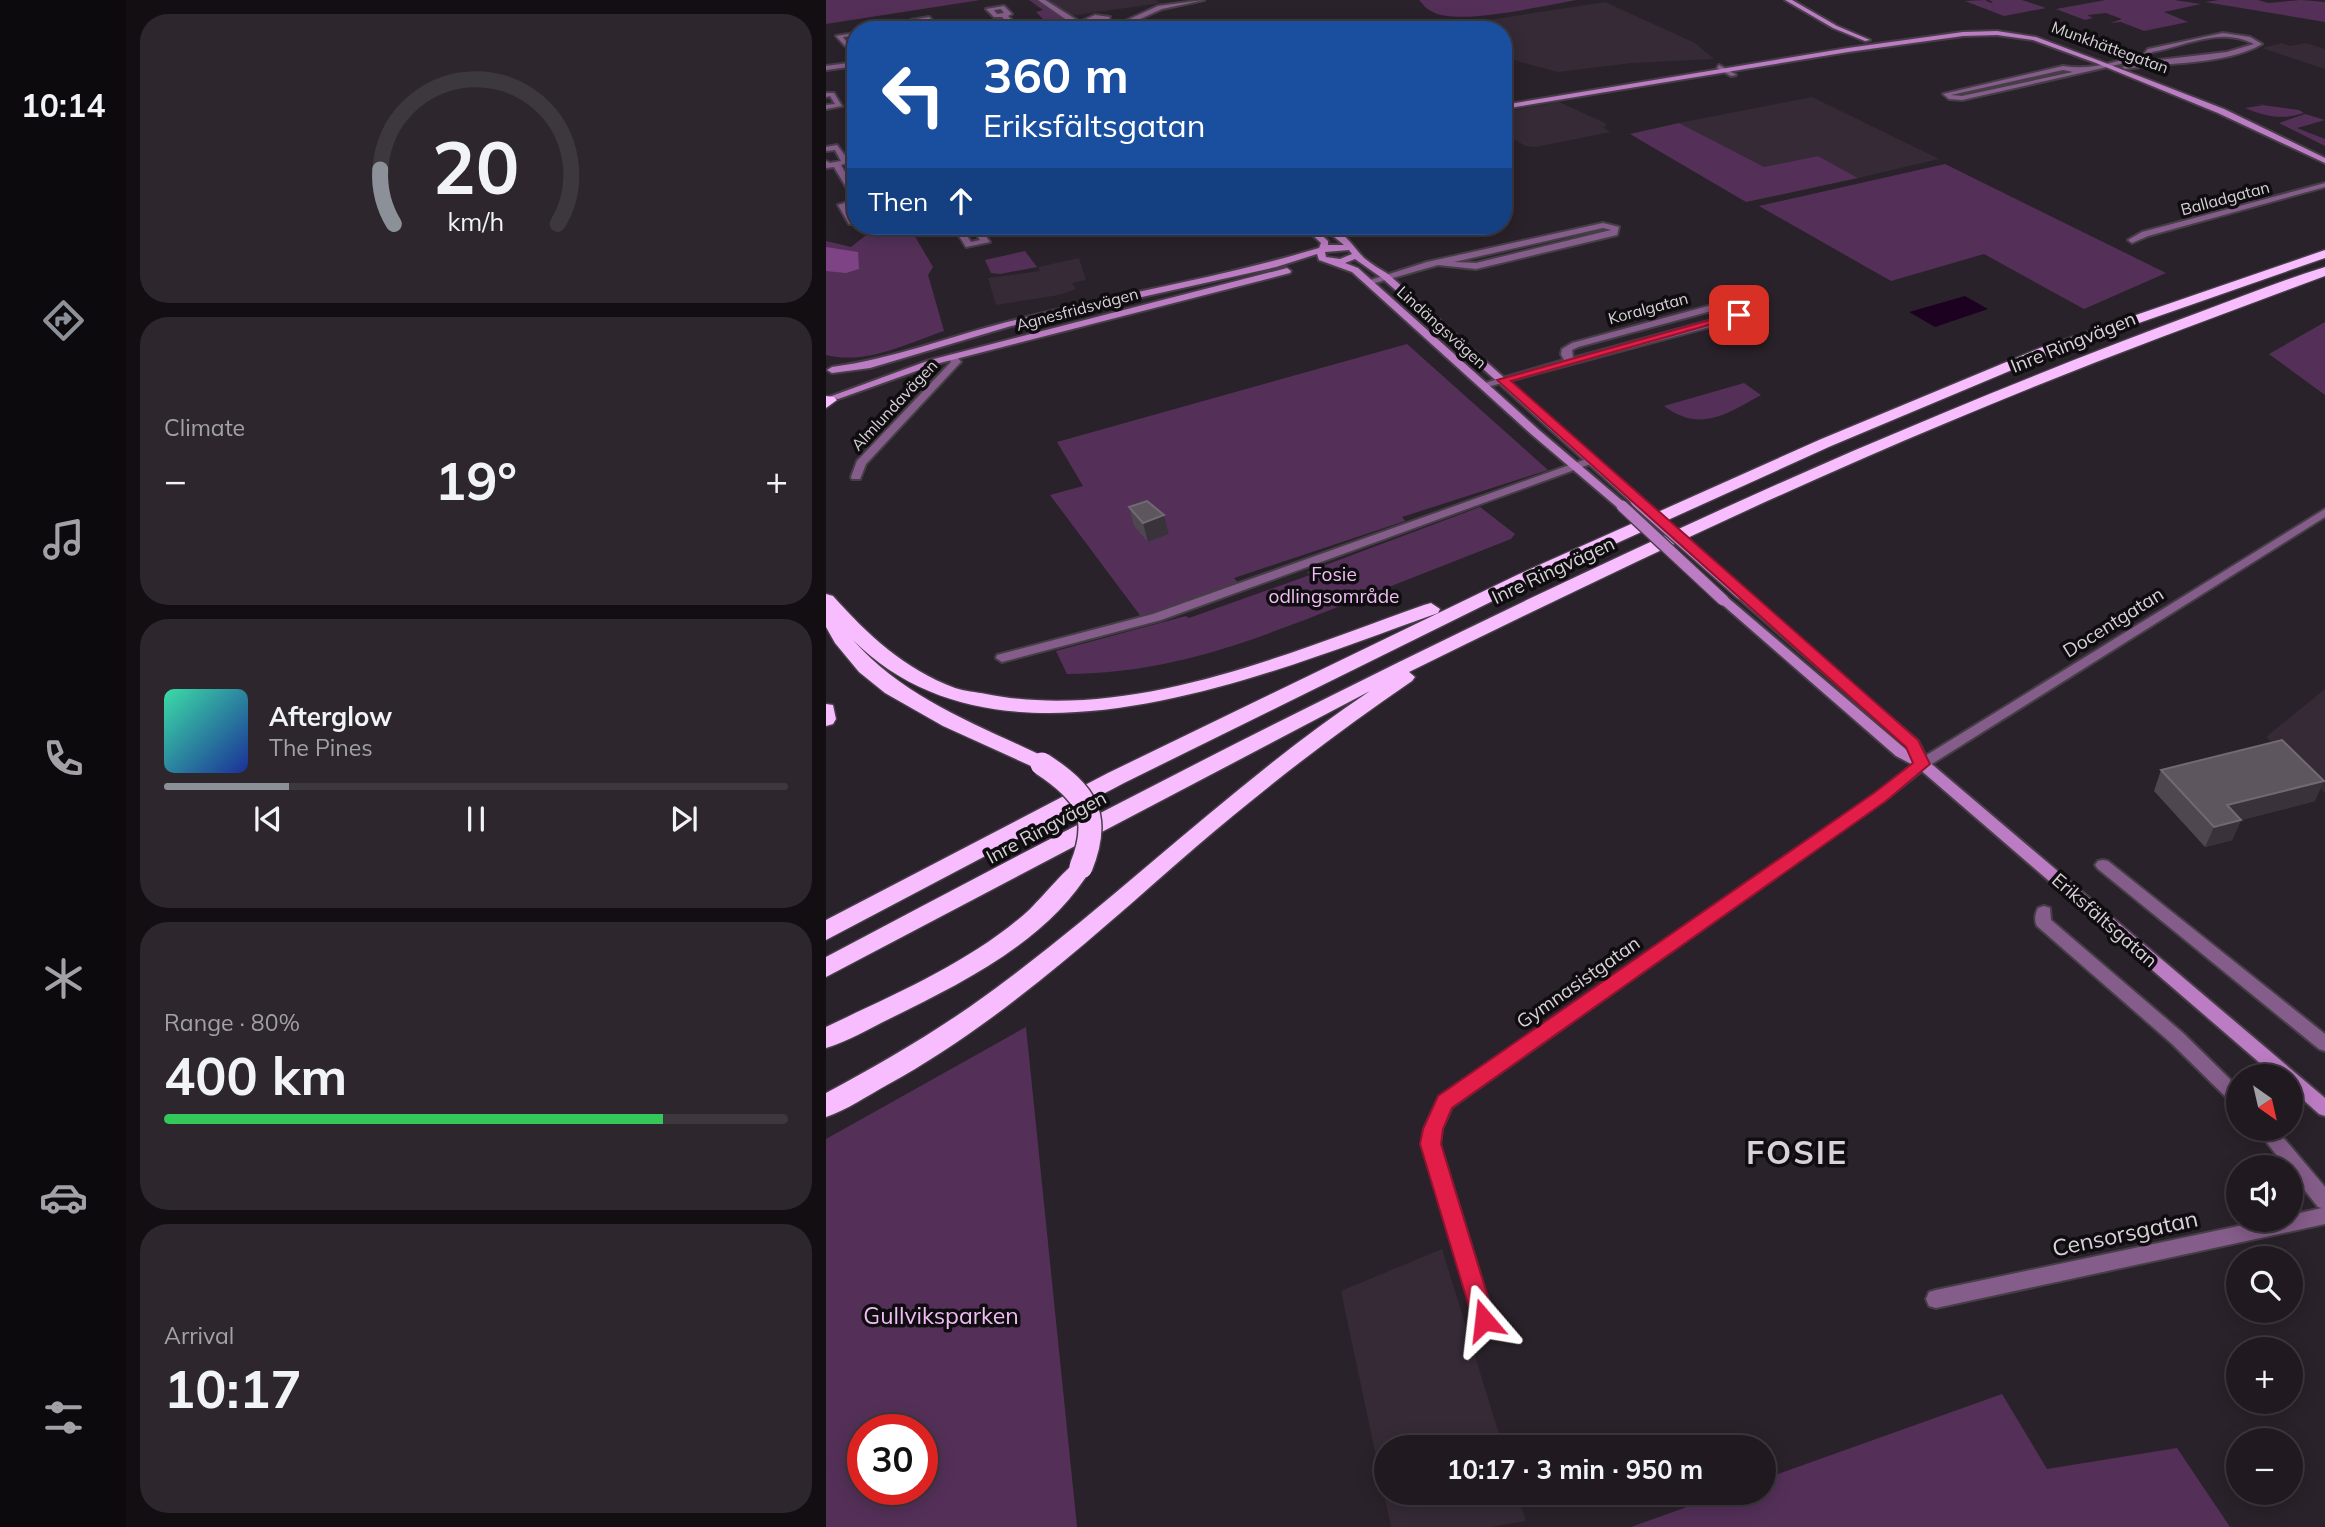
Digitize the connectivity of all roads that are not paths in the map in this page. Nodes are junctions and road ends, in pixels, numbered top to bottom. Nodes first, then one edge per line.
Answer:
1 (1041, 0) edge
2 (1200, 0) edge
3 (1788, 0) edge
4 (1796, 0) edge
5 (1003, 15) dead end
6 (1816, 16) junction
7 (1009, 21) edge
8 (1072, 21) edge
9 (1133, 21) edge
10 (1835, 27) junction
11 (1851, 43) junction
12 (1872, 43) junction
13 (1863, 49) junction
14 (2151, 52) junction
15 (2160, 59) junction
16 (847, 65) edge
17 (2117, 65) junction
18 (826, 68) edge
19 (1722, 69) junction
20 (2085, 72) junction
21 (1734, 75) dead end
22 (2004, 80) junction
23 (2018, 86) junction
24 (826, 95) edge
25 (1512, 104) edge
26 (826, 107) edge
27 (826, 149) edge
28 (2325, 153) edge
29 (2325, 161) edge
30 (826, 163) edge
31 (836, 164) junction
32 (2325, 185) edge
33 (847, 186) edge
34 (1317, 235) edge
35 (1335, 235) edge
36 (2132, 240) dead end
37 (2325, 242) edge
38 (1322, 251) junction
39 (1355, 252) junction
40 (2325, 254) edge
41 (1333, 261) junction
42 (1440, 263) junction
43 (2325, 271) edge
44 (1385, 276) junction
45 (1368, 282) junction
46 (2325, 282) edge
47 (2178, 303) junction
48 (2188, 320) junction
49 (953, 357) junction
50 (1570, 362) junction
51 (828, 369) edge
52 (1503, 380) junction
53 (1483, 385) junction
54 (829, 400) edge
55 (1592, 460) junction
56 (1574, 465) junction
57 (856, 477) dead end
58 (2325, 512) edge
59 (1523, 579) junction
60 (1550, 593) junction
61 (1741, 594) joint
62 (826, 600) edge
63 (1723, 600) joint
64 (826, 610) edge
65 (1002, 659) dead end
66 (826, 710) edge
67 (826, 719) edge
68 (1922, 764) junction
69 (2103, 865) dead end
70 (2043, 912) dead end
71 (826, 931) edge
72 (826, 968) edge
73 (826, 1038) edge
74 (2325, 1044) edge
75 (2273, 1064) edge
76 (2226, 1086) edge
77 (2303, 1090) edge
78 (826, 1105) edge
79 (2325, 1108) edge
80 (2275, 1141) edge
81 (2325, 1201) edge
82 (2325, 1216) edge
83 (1936, 1300) dead end
84 (1484, 1320) dead end

1 - 8 street
2 - 9 street
3 - 6 street
4 - 6 street
5 - 7 street
6 - 10 street
10 - 11 street
10 - 12 street
11 - 12 street, Munkhättegatan
11 - 13 street
11 - 19 street, Munkhättegatan
12 - 13 street, Munkhättegatan
12 - 17 street, Munkhättegatan
13 - 19 street, Munkhättegatan
14 - 15 street
14 - 15 street
14 - 17 street
15 - 17 street
16 - 18 street
17 - 20 street
17 - 28 street, Munkhättegatan
17 - 29 street, Munkhättegatan
19 - 21 street
19 - 25 street, Munkhättegatan
20 - 22 street
20 - 23 street
22 - 23 street
22 - 23 street
24 - 26 street
27 - 31 street
30 - 31 street
31 - 33 street
32 - 36 street, Balladgatan
34 - 38 street, Lindängsvägen
35 - 39 street, Lindängsvägen
37 - 47 highway
38 - 39 street
38 - 41 street, Lindängsvägen
38 - 51 street, Agnesfridsvägen
39 - 41 street
39 - 44 street, Lindängsvägen
40 - 47 highway, Inre Ringvägen
41 - 45 street, Lindängsvägen
41 - 49 street, Agnesfridsvägen
42 - 42 street
42 - 44 street
43 - 48 highway, Inre Ringvägen
44 - 45 street
44 - 52 street, Lindängsvägen
45 - 53 street, Lindängsvägen
46 - 48 highway
47 - 59 highway, Inre Ringvägen
48 - 60 highway, Inre Ringvägen
49 - 54 street, Agnesfridsvägen
49 - 57 street, Almlundavägen
50 - 50 street, Koralgatan
50 - 52 street, Koralgatan
51 - 54 street
52 - 53 street, Koralgatan
52 - 55 street, Lindängsvägen
53 - 56 street, Lindängsvägen
55 - 56 street
55 - 61 street, Lindängsvägen, bridge
56 - 63 street, Lindängsvägen, bridge
56 - 65 street
58 - 68 street, Docentgatan
59 - 62 highway
59 - 71 highway, Inre Ringvägen
60 - 72 highway, Inre Ringvägen
60 - 78 highway
61 - 68 street, Eriksfältsgatan
63 - 68 street, Eriksfältsgatan
64 - 73 highway, bridge
66 - 67 highway
68 - 75 street, Eriksfältsgatan
68 - 84 street, Gymnasistgatan
69 - 74 street, Eriksfältsgatan
70 - 76 street, Eriksfältsgatan
77 - 79 street, Eriksfältsgatan
80 - 81 street
82 - 83 street, Censorsgatan

